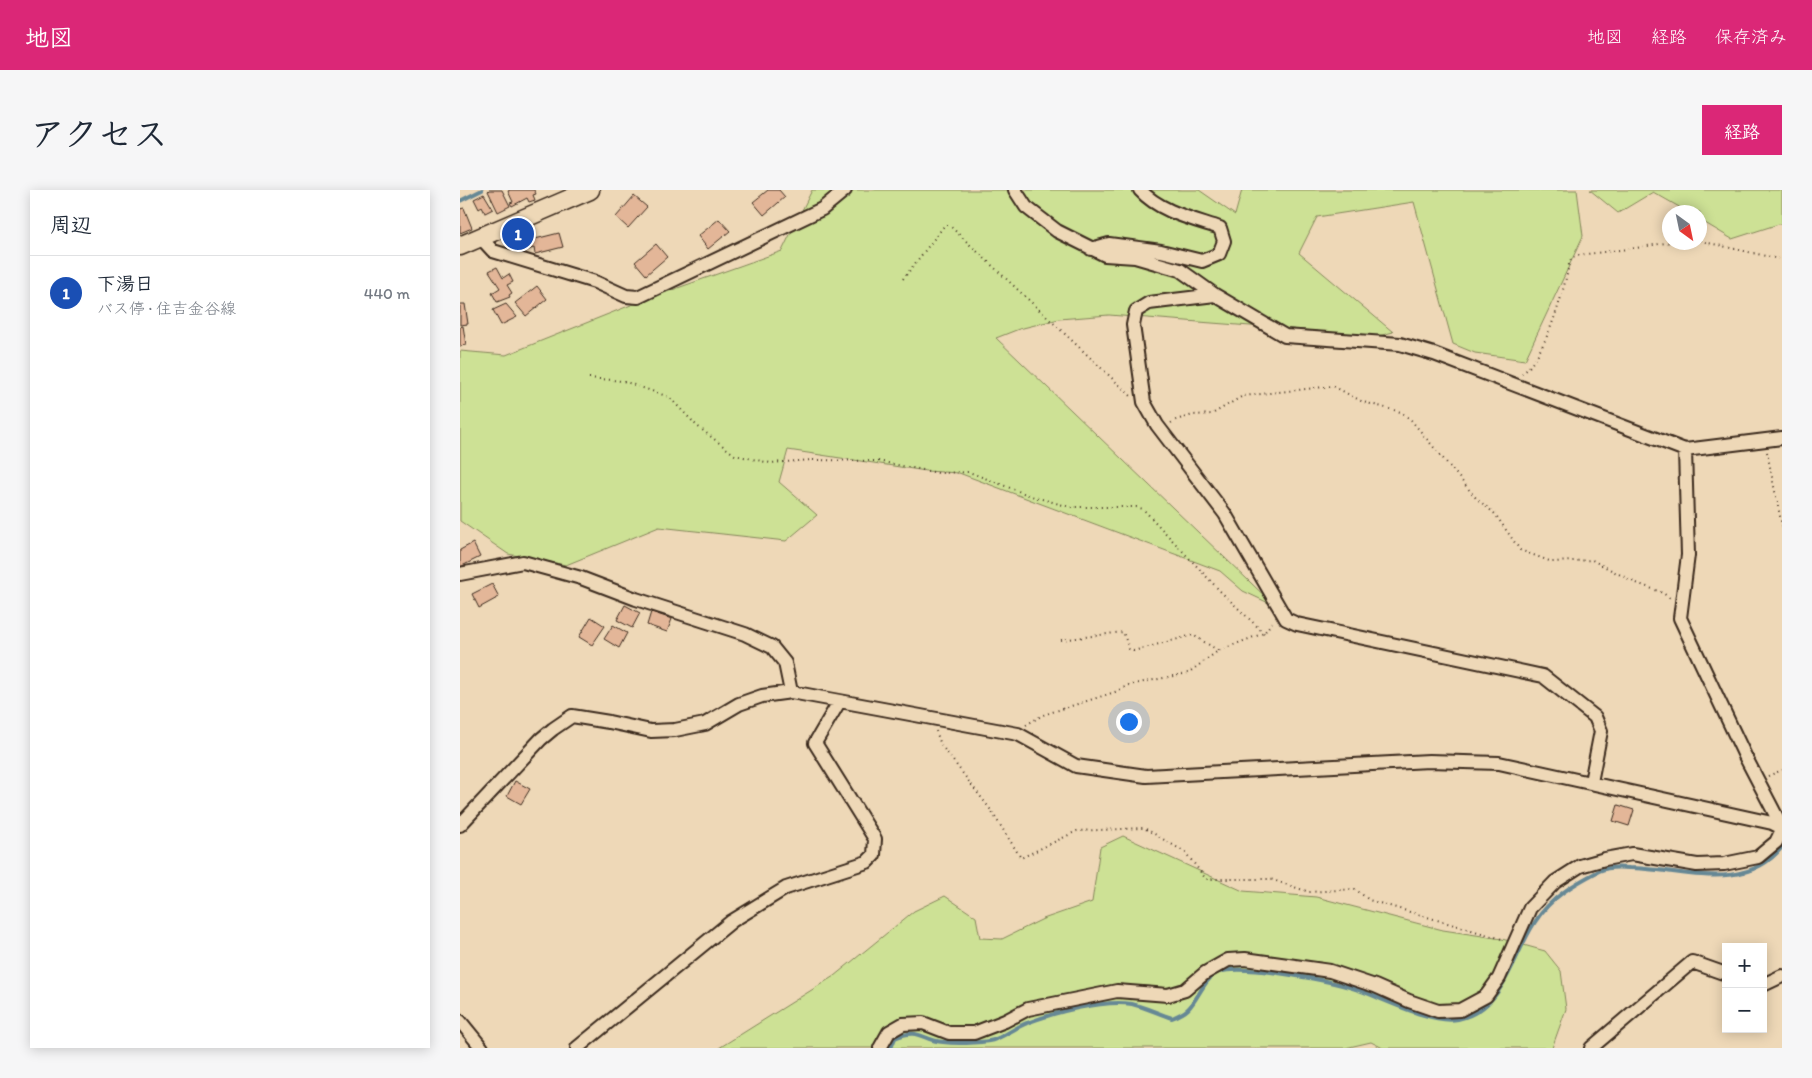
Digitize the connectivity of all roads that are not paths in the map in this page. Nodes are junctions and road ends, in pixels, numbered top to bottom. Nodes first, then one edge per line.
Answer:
1 (590, 190) edge
2 (845, 190) edge
3 (1015, 190) edge
4 (1140, 190) edge
5 (480, 237) junction
6 (460, 246) edge
7 (1091, 248) junction
8 (1215, 295) junction
9 (1782, 438) edge
10 (1685, 450) junction
11 (460, 574) edge
12 (791, 692) junction
13 (839, 702) junction
14 (1592, 782) junction
15 (460, 825) edge
16 (1782, 828) edge
17 (1722, 973) edge
18 (1782, 976) edge
19 (1767, 983) edge
20 (460, 1021) edge
21 (482, 1048) edge
22 (577, 1048) edge
23 (880, 1048) edge
24 (1591, 1048) edge

1 - 5 main road
2 - 5 street
3 - 7 street
4 - 7 street
5 - 6 main road
7 - 8 street
8 - 10 street
8 - 14 street
9 - 10 street
10 - 16 street
11 - 12 street
12 - 13 street
12 - 15 street
13 - 14 street
13 - 22 street
14 - 16 street
16 - 23 street
17 - 24 street
18 - 19 street
20 - 21 street

